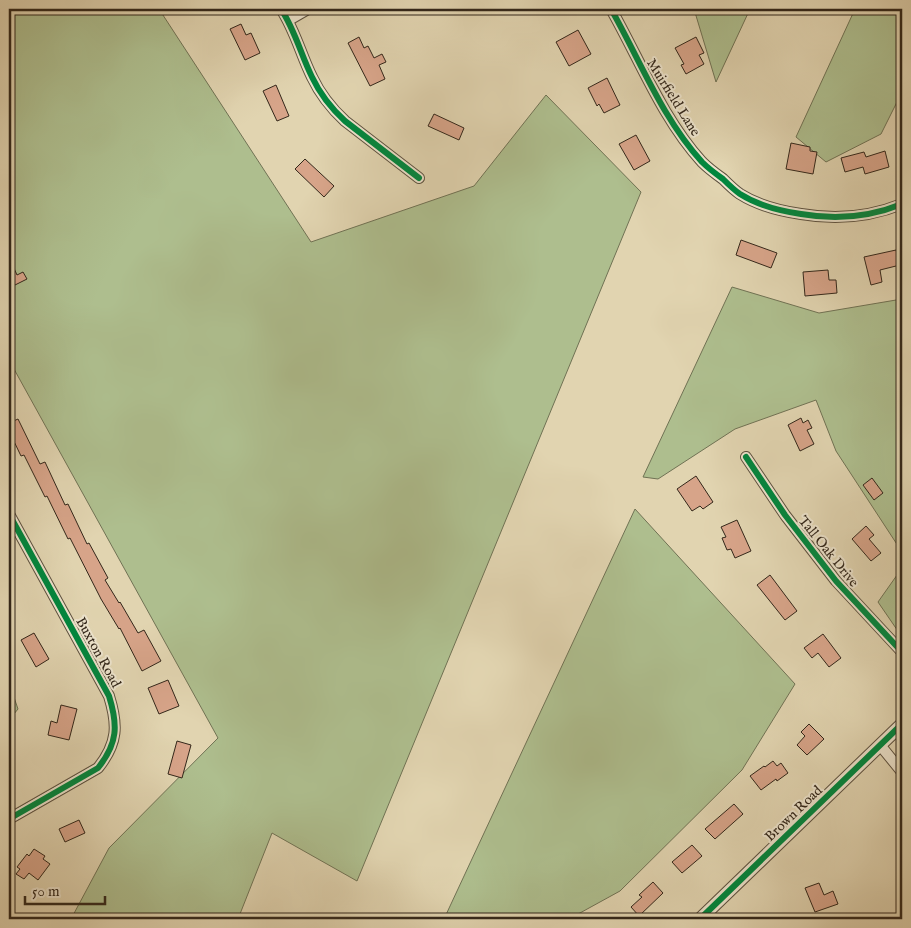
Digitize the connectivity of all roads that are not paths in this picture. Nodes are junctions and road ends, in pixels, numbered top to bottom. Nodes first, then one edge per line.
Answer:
1 (281, 9) edge
2 (308, 9) edge
3 (611, 9) edge
4 (289, 20) junction
5 (419, 178) dead end
6 (902, 204) edge
7 (746, 457) dead end
8 (9, 514) edge
9 (902, 652) edge
10 (902, 724) edge
11 (880, 745) junction
12 (902, 772) edge
13 (9, 819) edge
14 (700, 919) edge

1 - 4 street
2 - 4 street
3 - 6 street, Muirfield Lane
4 - 5 street
7 - 9 street, Tall Oak Drive
8 - 13 street, Buxton Road
10 - 11 street, Brown Road
11 - 12 street
11 - 14 street, Brown Road

